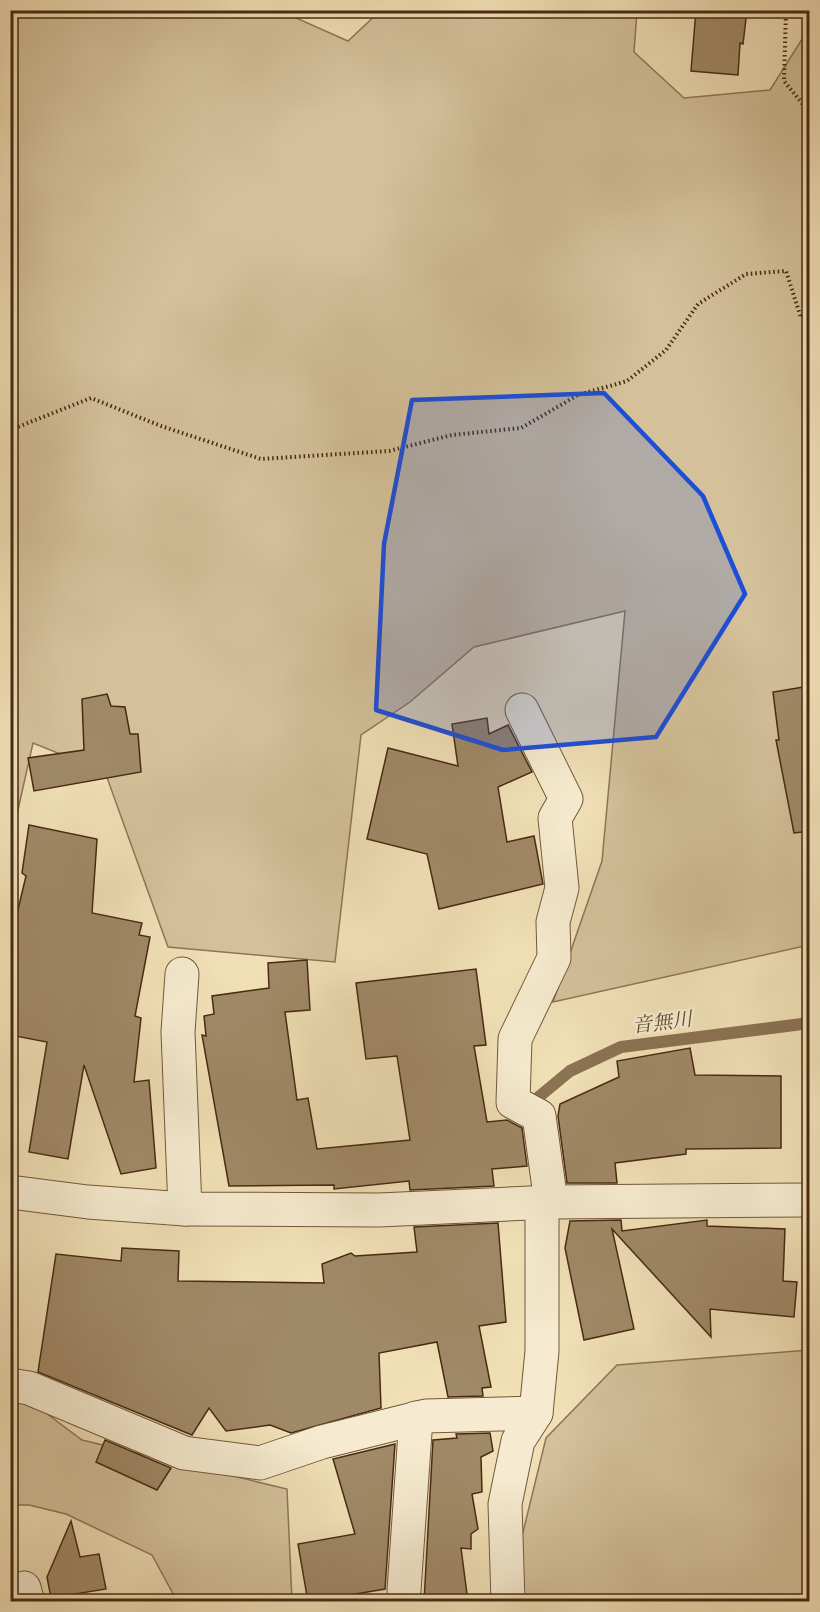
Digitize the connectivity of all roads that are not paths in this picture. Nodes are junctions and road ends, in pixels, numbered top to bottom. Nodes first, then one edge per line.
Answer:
1 (522, 710) dead end
2 (182, 974) dead end
3 (10, 1192) edge
4 (810, 1200) edge
5 (547, 1202) junction
6 (185, 1209) junction
7 (10, 1385) edge
8 (536, 1413) junction
9 (416, 1418) junction
10 (404, 1590) dead end
11 (508, 1602) edge

1 - 5 street
2 - 6 street
3 - 6 street
4 - 5 street
5 - 6 street
5 - 8 street
7 - 9 street
8 - 9 street
8 - 11 street
9 - 10 street

